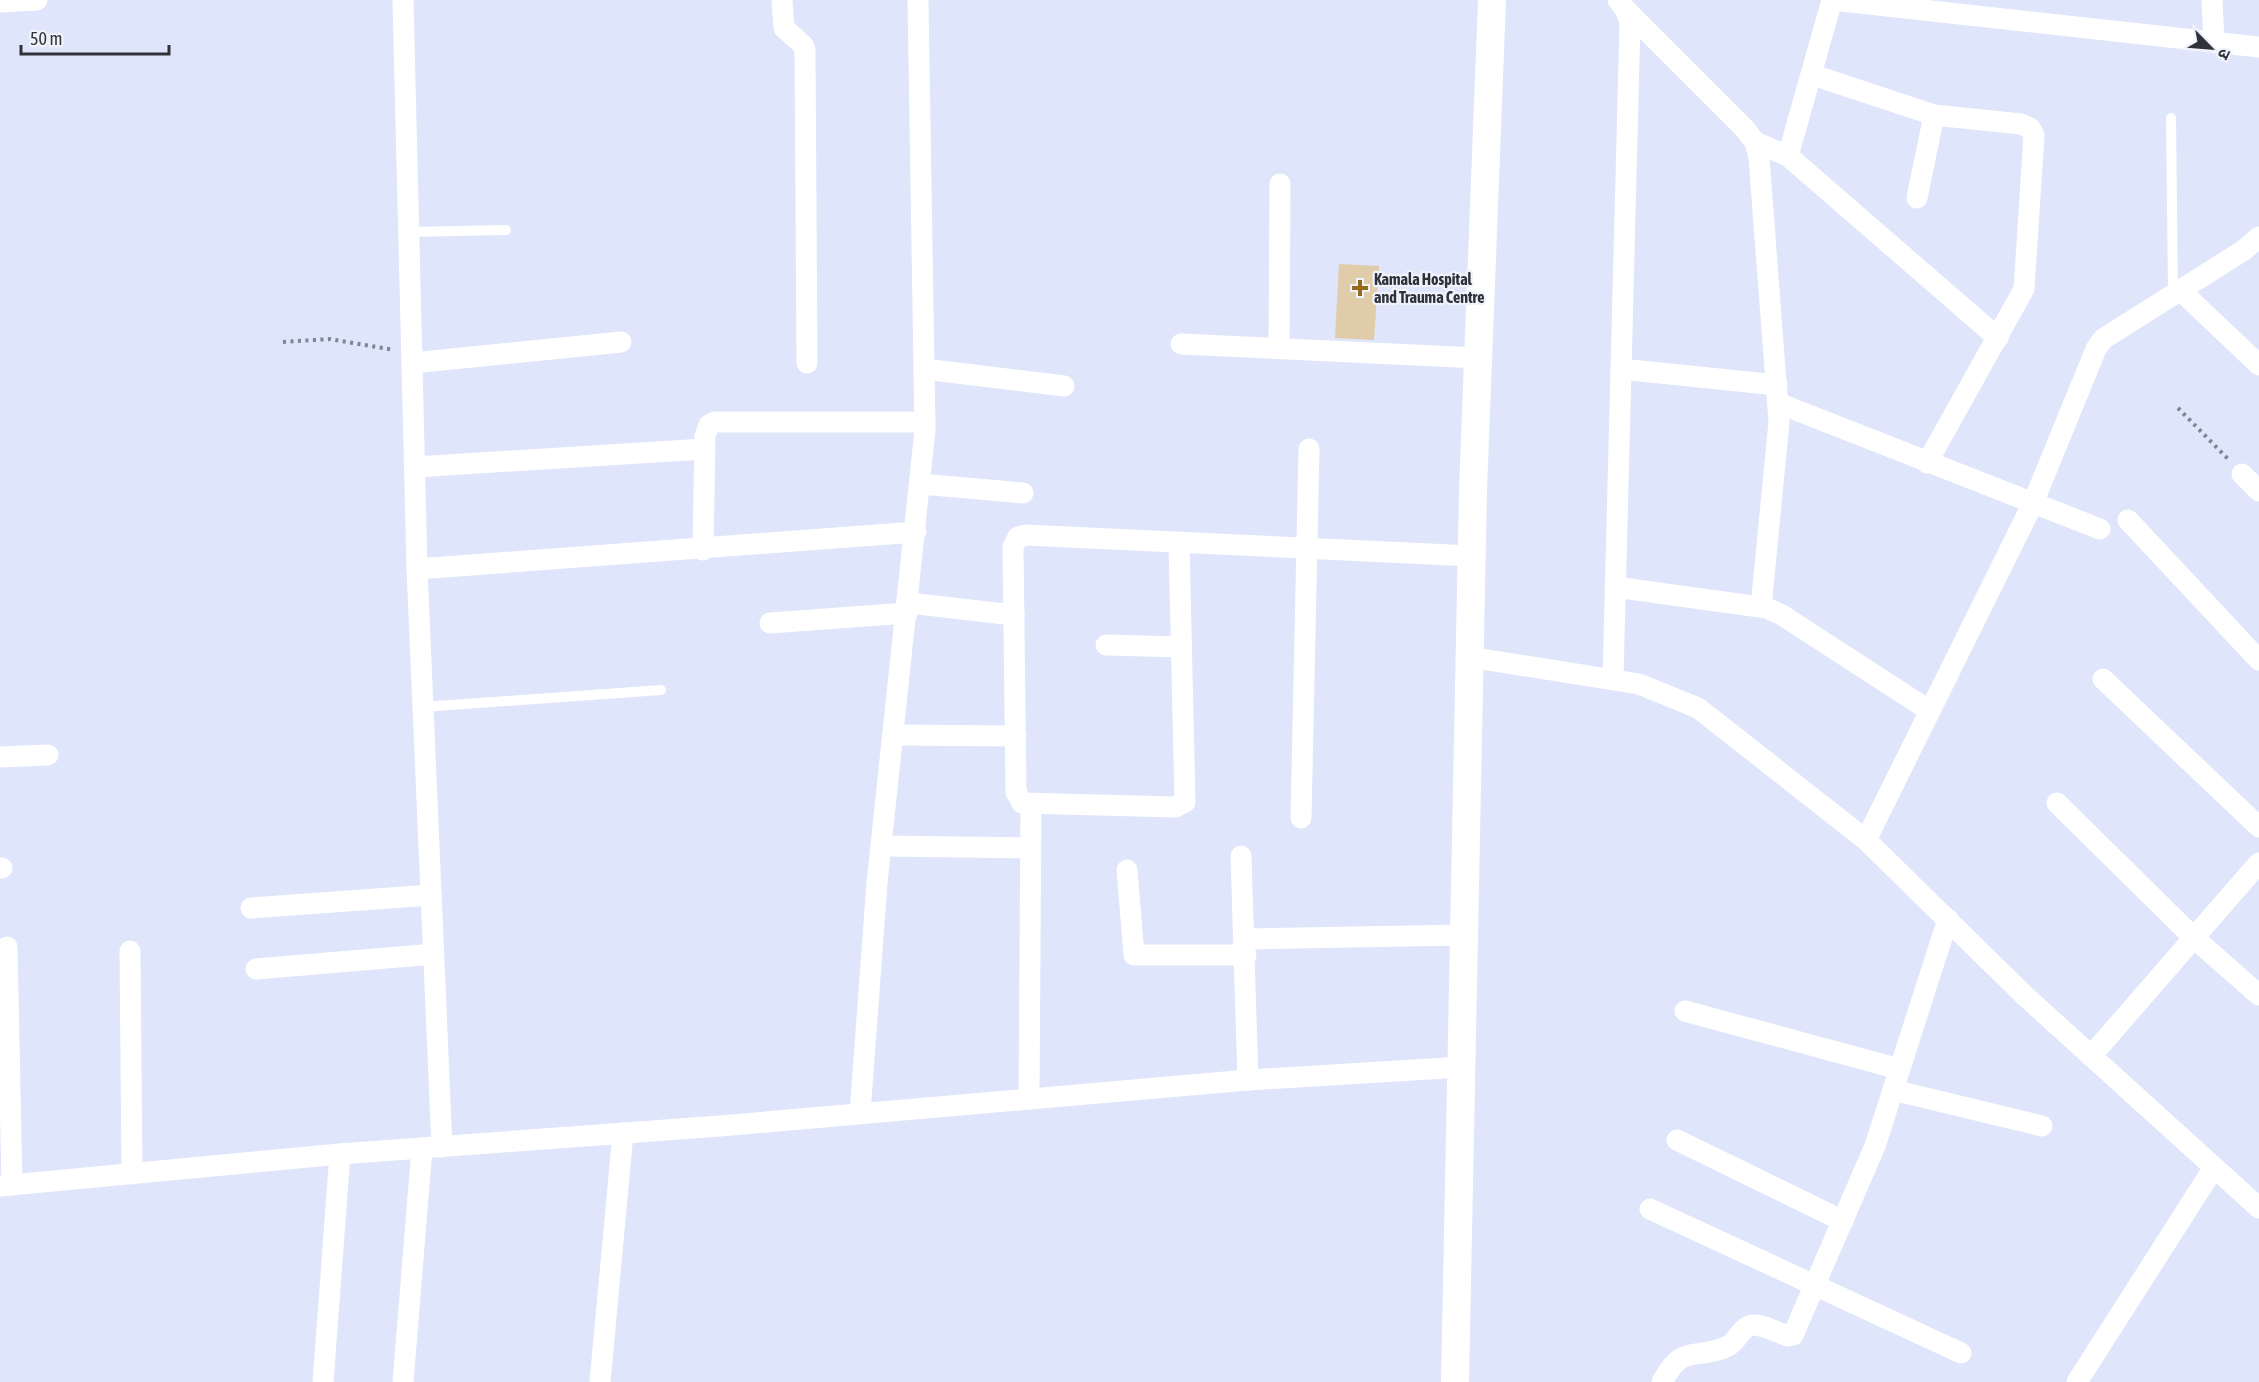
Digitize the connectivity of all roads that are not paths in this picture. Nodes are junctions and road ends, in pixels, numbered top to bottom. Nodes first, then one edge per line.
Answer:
1 (37, 0) edge
2 (403, 0) edge
3 (782, 0) edge
4 (918, 0) edge
5 (1492, 0) edge
6 (1832, 0) edge
7 (2212, 0) edge
8 (0, 2) edge
9 (1621, 4) edge
10 (2214, 42) junction
11 (2259, 47) edge
12 (1813, 75) junction
13 (1934, 115) junction
14 (2171, 118) dead end
15 (1755, 142) junction
16 (1788, 156) junction
17 (1280, 184) dead end
18 (1917, 198) dead end
19 (506, 230) dead end
20 (409, 232) junction
21 (2259, 237) edge
22 (2176, 292) junction
23 (1998, 338) junction
24 (621, 342) dead end
25 (1180, 344) dead end
26 (1279, 348) junction
27 (1478, 358) junction
28 (412, 359) junction
29 (807, 363) dead end
30 (2259, 365) edge
31 (924, 369) junction
32 (1621, 369) junction
33 (1064, 387) dead end
34 (1778, 394) junction
35 (925, 422) junction
36 (704, 449) junction
37 (1309, 449) dead end
38 (1927, 463) junction
39 (415, 467) junction
40 (2242, 474) road end
41 (921, 484) junction
42 (2259, 491) edge
43 (1023, 492) dead end
44 (2033, 503) junction
45 (2128, 520) dead end
46 (2100, 529) dead end
47 (916, 532) junction
48 (1179, 542) junction
49 (1308, 548) junction
50 (703, 550) junction
51 (1472, 556) junction
52 (417, 569) junction
53 (1615, 587) junction
54 (1761, 607) junction
55 (908, 608) junction
56 (1014, 615) junction
57 (770, 622) dead end
58 (1106, 645) dead end
59 (1182, 647) junction
60 (1469, 657) junction
61 (2259, 660) edge
62 (1613, 679) junction
63 (2103, 679) dead end
64 (661, 690) dead end
65 (423, 707) junction
66 (1930, 711) junction
67 (894, 735) junction
68 (1016, 736) junction
69 (48, 755) dead end
70 (0, 757) edge
71 (2057, 803) dead end
72 (1031, 804) junction
73 (1301, 818) dead end
74 (2259, 827) edge
75 (1866, 840) junction
76 (881, 846) junction
77 (1030, 848) junction
78 (1241, 856) dead end
79 (2259, 862) edge
80 (1127, 870) dead end
81 (431, 895) junction
82 (251, 908) dead end
83 (1948, 919) junction
84 (1463, 935) junction
85 (2194, 938) junction
86 (7, 947) dead end
87 (1246, 947) junction
88 (130, 951) dead end
89 (434, 954) junction
90 (256, 969) dead end
91 (2259, 995) edge
92 (1685, 1011) dead end
93 (2091, 1056) junction
94 (1462, 1067) junction
95 (1899, 1069) junction
96 (1248, 1080) junction
97 (1893, 1090) junction
98 (1029, 1099) junction
99 (860, 1113) junction
100 (2042, 1126) dead end
101 (623, 1133) junction
102 (1677, 1140) dead end
103 (432, 1148) junction
104 (340, 1154) junction
105 (2213, 1169) junction
106 (132, 1174) junction
107 (6, 1186) edge
108 (2259, 1208) edge
109 (1650, 1209) dead end
110 (1843, 1221) junction
111 (1814, 1285) junction
112 (1960, 1353) dead end
113 (323, 1382) edge
114 (403, 1382) edge
115 (600, 1382) edge
116 (1455, 1382) edge
117 (1662, 1382) edge
118 (2078, 1382) edge

1 - 8 street
2 - 20 street
3 - 29 street
4 - 31 street
5 - 27 main road
6 - 10 street
6 - 12 street
7 - 10 street
9 - 15 street
9 - 32 street
10 - 11 street
12 - 13 street
12 - 16 street
13 - 18 street
13 - 23 street
14 - 22 lane
15 - 16 street
15 - 34 street
16 - 23 street
17 - 26 street
19 - 20 lane
20 - 28 street
21 - 22 street
22 - 30 street
22 - 44 street
23 - 38 street
24 - 28 street
25 - 26 street
26 - 27 street
27 - 51 main road
28 - 39 street
31 - 33 street
31 - 35 street
32 - 34 street
32 - 53 street
34 - 38 street
34 - 54 street
35 - 36 street
35 - 41 street
36 - 39 street
36 - 50 street
37 - 49 street
38 - 44 street
39 - 52 street
40 - 42 street
41 - 43 street
41 - 47 street
44 - 46 street
44 - 66 street
45 - 61 street
47 - 50 street
47 - 55 street
48 - 49 street
48 - 56 street
48 - 59 street
49 - 51 street
49 - 73 street
50 - 52 street
51 - 60 main road
52 - 65 street
53 - 54 street
53 - 62 street
54 - 66 street
55 - 56 street
55 - 57 street
55 - 67 street
56 - 68 street
58 - 59 street
59 - 72 street
60 - 62 street
60 - 84 main road
62 - 75 street
63 - 74 street
64 - 65 lane
65 - 81 street
66 - 75 street
67 - 68 street
67 - 76 street
68 - 72 street
69 - 70 street
71 - 85 street
72 - 77 street
75 - 83 street
76 - 77 street
76 - 99 street
77 - 98 street
78 - 87 street
79 - 85 street
80 - 87 street
81 - 82 street
81 - 89 street
83 - 93 street
83 - 95 street
84 - 87 street
84 - 94 main road
85 - 91 street
85 - 93 street
86 - 107 street
87 - 96 street
88 - 106 street
89 - 90 street
89 - 103 street
92 - 95 street
93 - 105 street
94 - 96 street
94 - 116 main road
95 - 97 street
96 - 98 street
97 - 100 street
97 - 110 street
98 - 99 street
99 - 101 street
101 - 103 street
101 - 115 street
102 - 110 street
103 - 104 street
103 - 114 street
104 - 106 street
104 - 113 street
105 - 108 street
105 - 118 street
106 - 107 street
109 - 111 street
110 - 111 street
111 - 112 street
111 - 117 street

